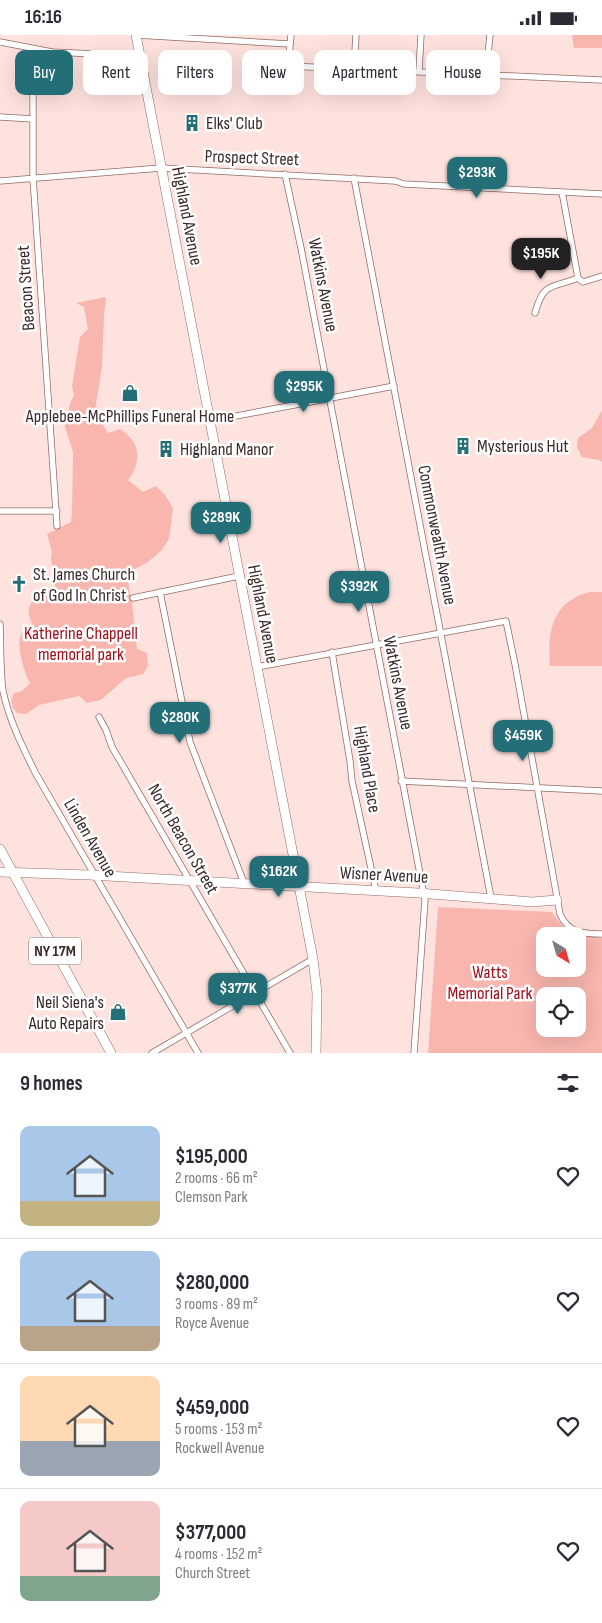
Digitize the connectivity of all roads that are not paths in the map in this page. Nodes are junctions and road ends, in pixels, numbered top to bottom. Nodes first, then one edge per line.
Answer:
1 (136, 35) edge
2 (290, 35) edge
3 (356, 35) edge
4 (421, 35) edge
5 (490, 35) edge
6 (0, 42) edge
7 (290, 44) junction
8 (42, 50) edge
9 (139, 50) edge
10 (355, 50) edge
11 (488, 50) edge
12 (314, 67) edge
13 (416, 71) edge
14 (419, 71) junction
15 (426, 71) edge
16 (500, 75) edge
17 (601, 79) edge
18 (33, 95) edge
19 (147, 95) edge
20 (0, 117) edge
21 (33, 119) junction
22 (161, 168) junction
23 (285, 174) junction
24 (33, 178) junction
25 (354, 178) junction
26 (0, 181) edge
27 (562, 192) junction
28 (602, 194) edge
29 (602, 276) edge
30 (578, 278) junction
31 (534, 313) dead end
32 (394, 386) junction
33 (329, 397) junction
34 (210, 421) junction
35 (0, 511) edge
36 (56, 511) junction
37 (57, 526) dead end
38 (239, 576) junction
39 (160, 592) junction
40 (133, 598) dead end
41 (0, 624) edge
42 (441, 632) junction
43 (375, 644) junction
44 (332, 652) junction
45 (257, 667) junction
46 (99, 717) dead end
47 (401, 781) junction
48 (470, 784) junction
49 (538, 787) junction
50 (602, 791) edge
51 (0, 849) edge
52 (0, 873) edge
53 (13, 873) junction
54 (94, 875) junction
55 (189, 880) junction
56 (244, 883) junction
57 (299, 887) junction
58 (376, 891) junction
59 (423, 893) junction
60 (491, 898) junction
61 (557, 900) junction
62 (602, 934) edge
63 (313, 959) junction
64 (254, 993) junction
65 (186, 1033) junction
66 (111, 1053) edge
67 (152, 1053) edge
68 (198, 1053) edge
69 (290, 1053) edge
70 (316, 1053) edge
71 (414, 1053) edge

1 - 7 street
1 - 9 street, Highland Avenue
2 - 7 street
3 - 10 street
4 - 14 street
5 - 11 street
6 - 8 street
7 - 12 street
13 - 14 street
14 - 15 street
16 - 17 street
18 - 21 street, Beacon Street
19 - 22 street, Highland Avenue
20 - 21 street
21 - 24 street, Beacon Street
22 - 23 street, Prospect Street
22 - 24 street, Prospect Street
22 - 34 street, Highland Avenue
23 - 25 street, Prospect Street
23 - 33 street, Watkins Avenue
24 - 26 street, Prospect Street
24 - 36 street, Beacon Street
25 - 27 street, Prospect Street
25 - 32 street, Commonwealth Avenue
27 - 28 street, Prospect Street
27 - 30 street
29 - 30 street
30 - 31 street
32 - 33 street
32 - 42 street, Commonwealth Avenue
33 - 34 street
33 - 43 street, Watkins Avenue
34 - 38 street, Highland Avenue
35 - 36 street
36 - 37 street, Beacon Street
38 - 39 street
38 - 45 street, Highland Avenue
39 - 40 street
39 - 56 street
41 - 54 street, Linden Avenue
42 - 43 street
42 - 48 street, Commonwealth Avenue
42 - 49 street
43 - 44 street
43 - 47 street, Watkins Avenue
44 - 45 street
44 - 58 street, Highland Place
45 - 57 street, Highland Avenue
46 - 55 street, North Beacon Street
47 - 48 street
47 - 59 street, Watkins Avenue
48 - 49 street
48 - 60 street, Commonwealth Avenue
49 - 50 street
49 - 61 street
51 - 53 street, NY 17M
52 - 53 street, Wisner Avenue
53 - 54 street, Wisner Avenue
53 - 66 street, NY 17M
54 - 55 street, Wisner Avenue
54 - 65 street, Linden Avenue
55 - 56 street, Wisner Avenue
55 - 64 street, North Beacon Street
56 - 57 street, Wisner Avenue
57 - 58 street, Wisner Avenue
57 - 63 street, Highland Avenue
58 - 59 street, Wisner Avenue
59 - 60 street, Wisner Avenue
59 - 71 street, Watkins Avenue
60 - 61 street, Wisner Avenue
61 - 62 street
63 - 64 street
63 - 70 street, Highland Avenue
64 - 65 street
64 - 69 street, North Beacon Street
65 - 67 street
65 - 68 street, Linden Avenue

